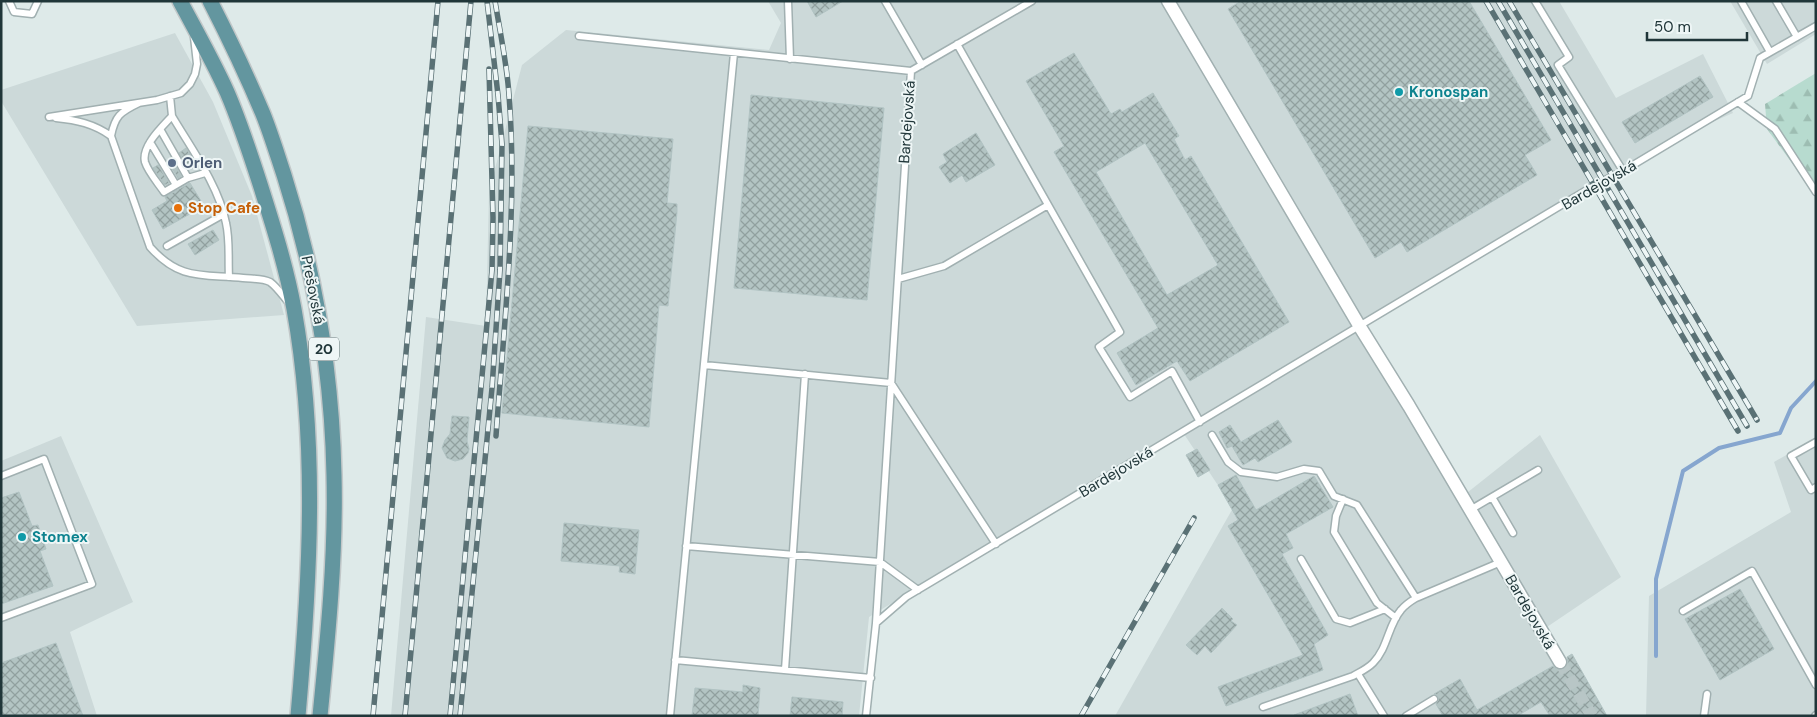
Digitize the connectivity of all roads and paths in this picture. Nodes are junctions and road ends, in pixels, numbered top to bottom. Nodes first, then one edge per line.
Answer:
1 (9, 1) edge
2 (38, 1) edge
3 (180, 1) edge
4 (210, 1) edge
5 (788, 1) edge
6 (885, 1) edge
7 (1032, 1) edge
8 (1168, 1) edge
9 (1535, 1) edge
10 (1741, 1) edge
11 (1776, 1) edge
12 (192, 23) junction
13 (1816, 26) edge
14 (579, 36) dead end
15 (1797, 37) junction
16 (957, 44) junction
17 (1770, 52) junction
18 (734, 53) junction
19 (790, 58) junction
20 (922, 65) junction
21 (910, 71) junction
22 (170, 96) junction
23 (1738, 102) junction
24 (139, 103) junction
25 (172, 116) junction
26 (160, 129) junction
27 (111, 136) junction
28 (150, 142) junction
29 (1622, 171) junction
30 (206, 173) junction
31 (188, 178) junction
32 (176, 185) junction
33 (1816, 192) edge
34 (1048, 205) junction
35 (224, 214) junction
36 (167, 246) dead end
37 (229, 277) junction
38 (898, 279) junction
39 (294, 309) junction
40 (1360, 327) junction
41 (704, 365) junction
42 (805, 374) junction
43 (891, 383) junction
44 (1200, 422) junction
45 (1212, 435) dead end
46 (1816, 442) edge
47 (1538, 470) dead end
48 (1, 476) edge
49 (1816, 487) edge
50 (1492, 497) junction
51 (1343, 499) junction
52 (1470, 510) junction
53 (1513, 533) dead end
54 (996, 544) junction
55 (686, 546) junction
56 (793, 554) junction
57 (1301, 559) dead end
58 (880, 562) junction
59 (1501, 562) junction
60 (918, 590) junction
61 (1416, 598) junction
62 (1385, 610) junction
63 (1683, 611) dead end
64 (1, 618) edge
65 (1396, 618) junction
66 (876, 623) junction
67 (675, 660) junction
68 (1560, 662) tunnel mouth
69 (785, 670) junction
70 (1358, 674) junction
71 (870, 678) junction
72 (1816, 685) edge
73 (1707, 694) dead end
74 (1434, 699) dead end
75 (1263, 707) dead end
76 (298, 716) edge
77 (320, 716) edge
78 (670, 716) edge
79 (866, 716) edge
80 (1384, 716) edge
81 (1406, 716) edge
82 (1704, 716) edge

1 - 2 lane
3 - 12 main road, Prešovská / 20
4 - 77 main road, Prešovská / 20
5 - 19 lane
6 - 20 lane
7 - 16 lane, Bardejovská
8 - 40 street, Bardejovská
9 - 29 lane
10 - 17 lane
11 - 15 lane
12 - 22 lane, Prešovská
12 - 39 main road, Prešovská / 20
13 - 15 lane, Bardejovská
14 - 18 lane, Bardejovská
15 - 17 lane, Bardejovská
16 - 20 lane, Bardejovská
16 - 34 lane
17 - 23 lane, Bardejovská
18 - 19 lane, Bardejovská
18 - 41 lane
19 - 21 lane, Bardejovská
20 - 21 lane, Bardejovská
21 - 38 lane, Bardejovská
22 - 24 lane, Prešovská
22 - 25 lane
23 - 29 lane, Bardejovská
23 - 33 lane
24 - 27 lane
24 - 27 lane, Prešovská
25 - 26 lane
25 - 30 lane
26 - 28 lane
26 - 31 lane
27 - 37 lane
28 - 32 lane
28 - 32 lane
29 - 40 lane, Bardejovská
30 - 31 lane
30 - 35 lane
31 - 32 lane
34 - 38 lane
34 - 44 lane
35 - 36 lane
35 - 37 lane
37 - 39 lane
38 - 43 lane, Bardejovská
39 - 76 main road, Prešovská / 20
40 - 44 lane, Bardejovská
40 - 52 street, Bardejovská
41 - 42 lane
41 - 55 lane
42 - 43 lane
42 - 56 lane
43 - 54 lane
43 - 58 lane, Bardejovská
44 - 54 lane, Bardejovská
45 - 51 lane
46 - 49 lane
47 - 50 lane
48 - 64 lane
50 - 52 lane
50 - 53 lane
51 - 61 lane
51 - 62 lane
52 - 59 street, Bardejovská
54 - 60 lane, Bardejovská
55 - 56 lane
55 - 67 lane
56 - 58 lane
56 - 69 lane
57 - 62 lane
58 - 60 lane
58 - 66 lane, Bardejovská
59 - 61 lane, Bardejovská
59 - 68 street, Bardejovská
60 - 66 lane, Bardejovská
61 - 65 lane, Bardejovská
62 - 65 lane
63 - 72 lane
65 - 70 lane, Bardejovská
66 - 71 lane, Bardejovská
67 - 69 lane
67 - 78 lane
69 - 71 lane
70 - 75 lane, Bardejovská
70 - 80 lane
71 - 79 lane, Bardejovská
73 - 82 lane
74 - 81 lane

